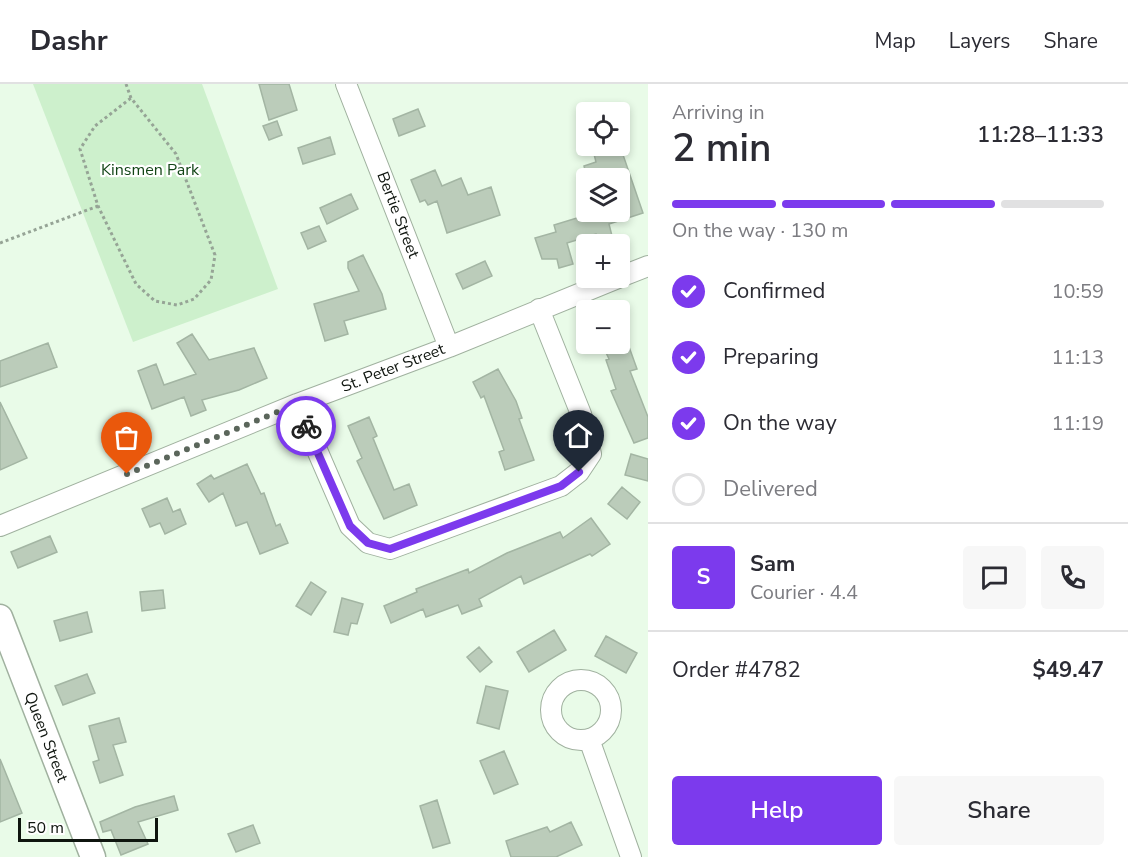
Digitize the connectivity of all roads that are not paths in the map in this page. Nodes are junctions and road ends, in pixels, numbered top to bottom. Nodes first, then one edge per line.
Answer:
1 (346, 84) edge
2 (648, 266) edge
3 (630, 273) edge
4 (592, 288) edge
5 (539, 309) junction
6 (450, 347) junction
7 (297, 404) junction
8 (0, 526) edge
9 (0, 617) edge
10 (589, 739) dead end
11 (93, 857) edge
12 (631, 857) edge

1 - 6 street, Bertie Street
2 - 3 street, St. Peter Street
4 - 5 street, St. Peter Street
5 - 6 street, St. Peter Street
5 - 7 street
6 - 7 street, St. Peter Street
7 - 8 street, St. Peter Street
9 - 11 main road, Queen Street
10 - 12 street

